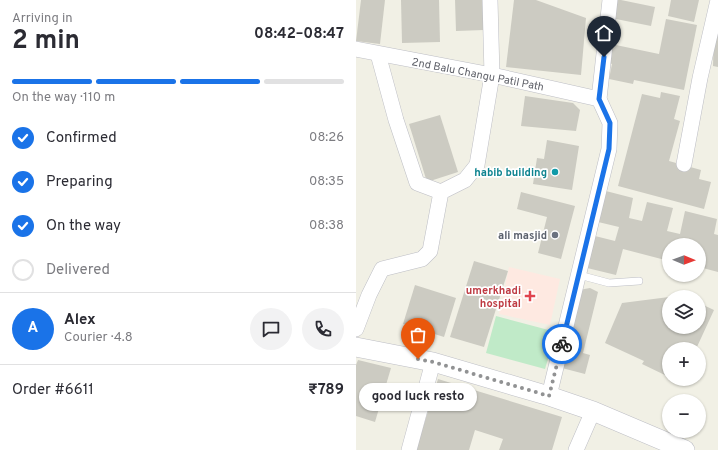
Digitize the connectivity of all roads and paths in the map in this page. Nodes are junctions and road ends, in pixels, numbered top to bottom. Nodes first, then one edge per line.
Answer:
1 (490, 0) edge
2 (610, 0) edge
3 (718, 0) edge
4 (356, 49) edge
5 (378, 54) junction
6 (492, 75) junction
7 (599, 99) junction
8 (684, 164) dead end
9 (441, 192) junction
10 (579, 275) junction
11 (640, 281) dead end
12 (356, 329) edge
13 (356, 347) edge
14 (433, 362) junction
15 (549, 396) junction
16 (593, 411) junction
17 (409, 450) edge
18 (576, 450) edge
19 (685, 450) edge

1 - 6 street
2 - 7 street
3 - 8 street
4 - 5 street, 2nd Balu Changu Patil Path
5 - 6 street, 2nd Balu Changu Patil Path
5 - 9 street
6 - 7 street, 2nd Balu Changu Patil Path
6 - 9 street
7 - 10 street
9 - 12 street
10 - 11 lane
10 - 15 street
13 - 14 street
14 - 15 street
14 - 17 street
15 - 16 street
16 - 18 street
16 - 19 street

